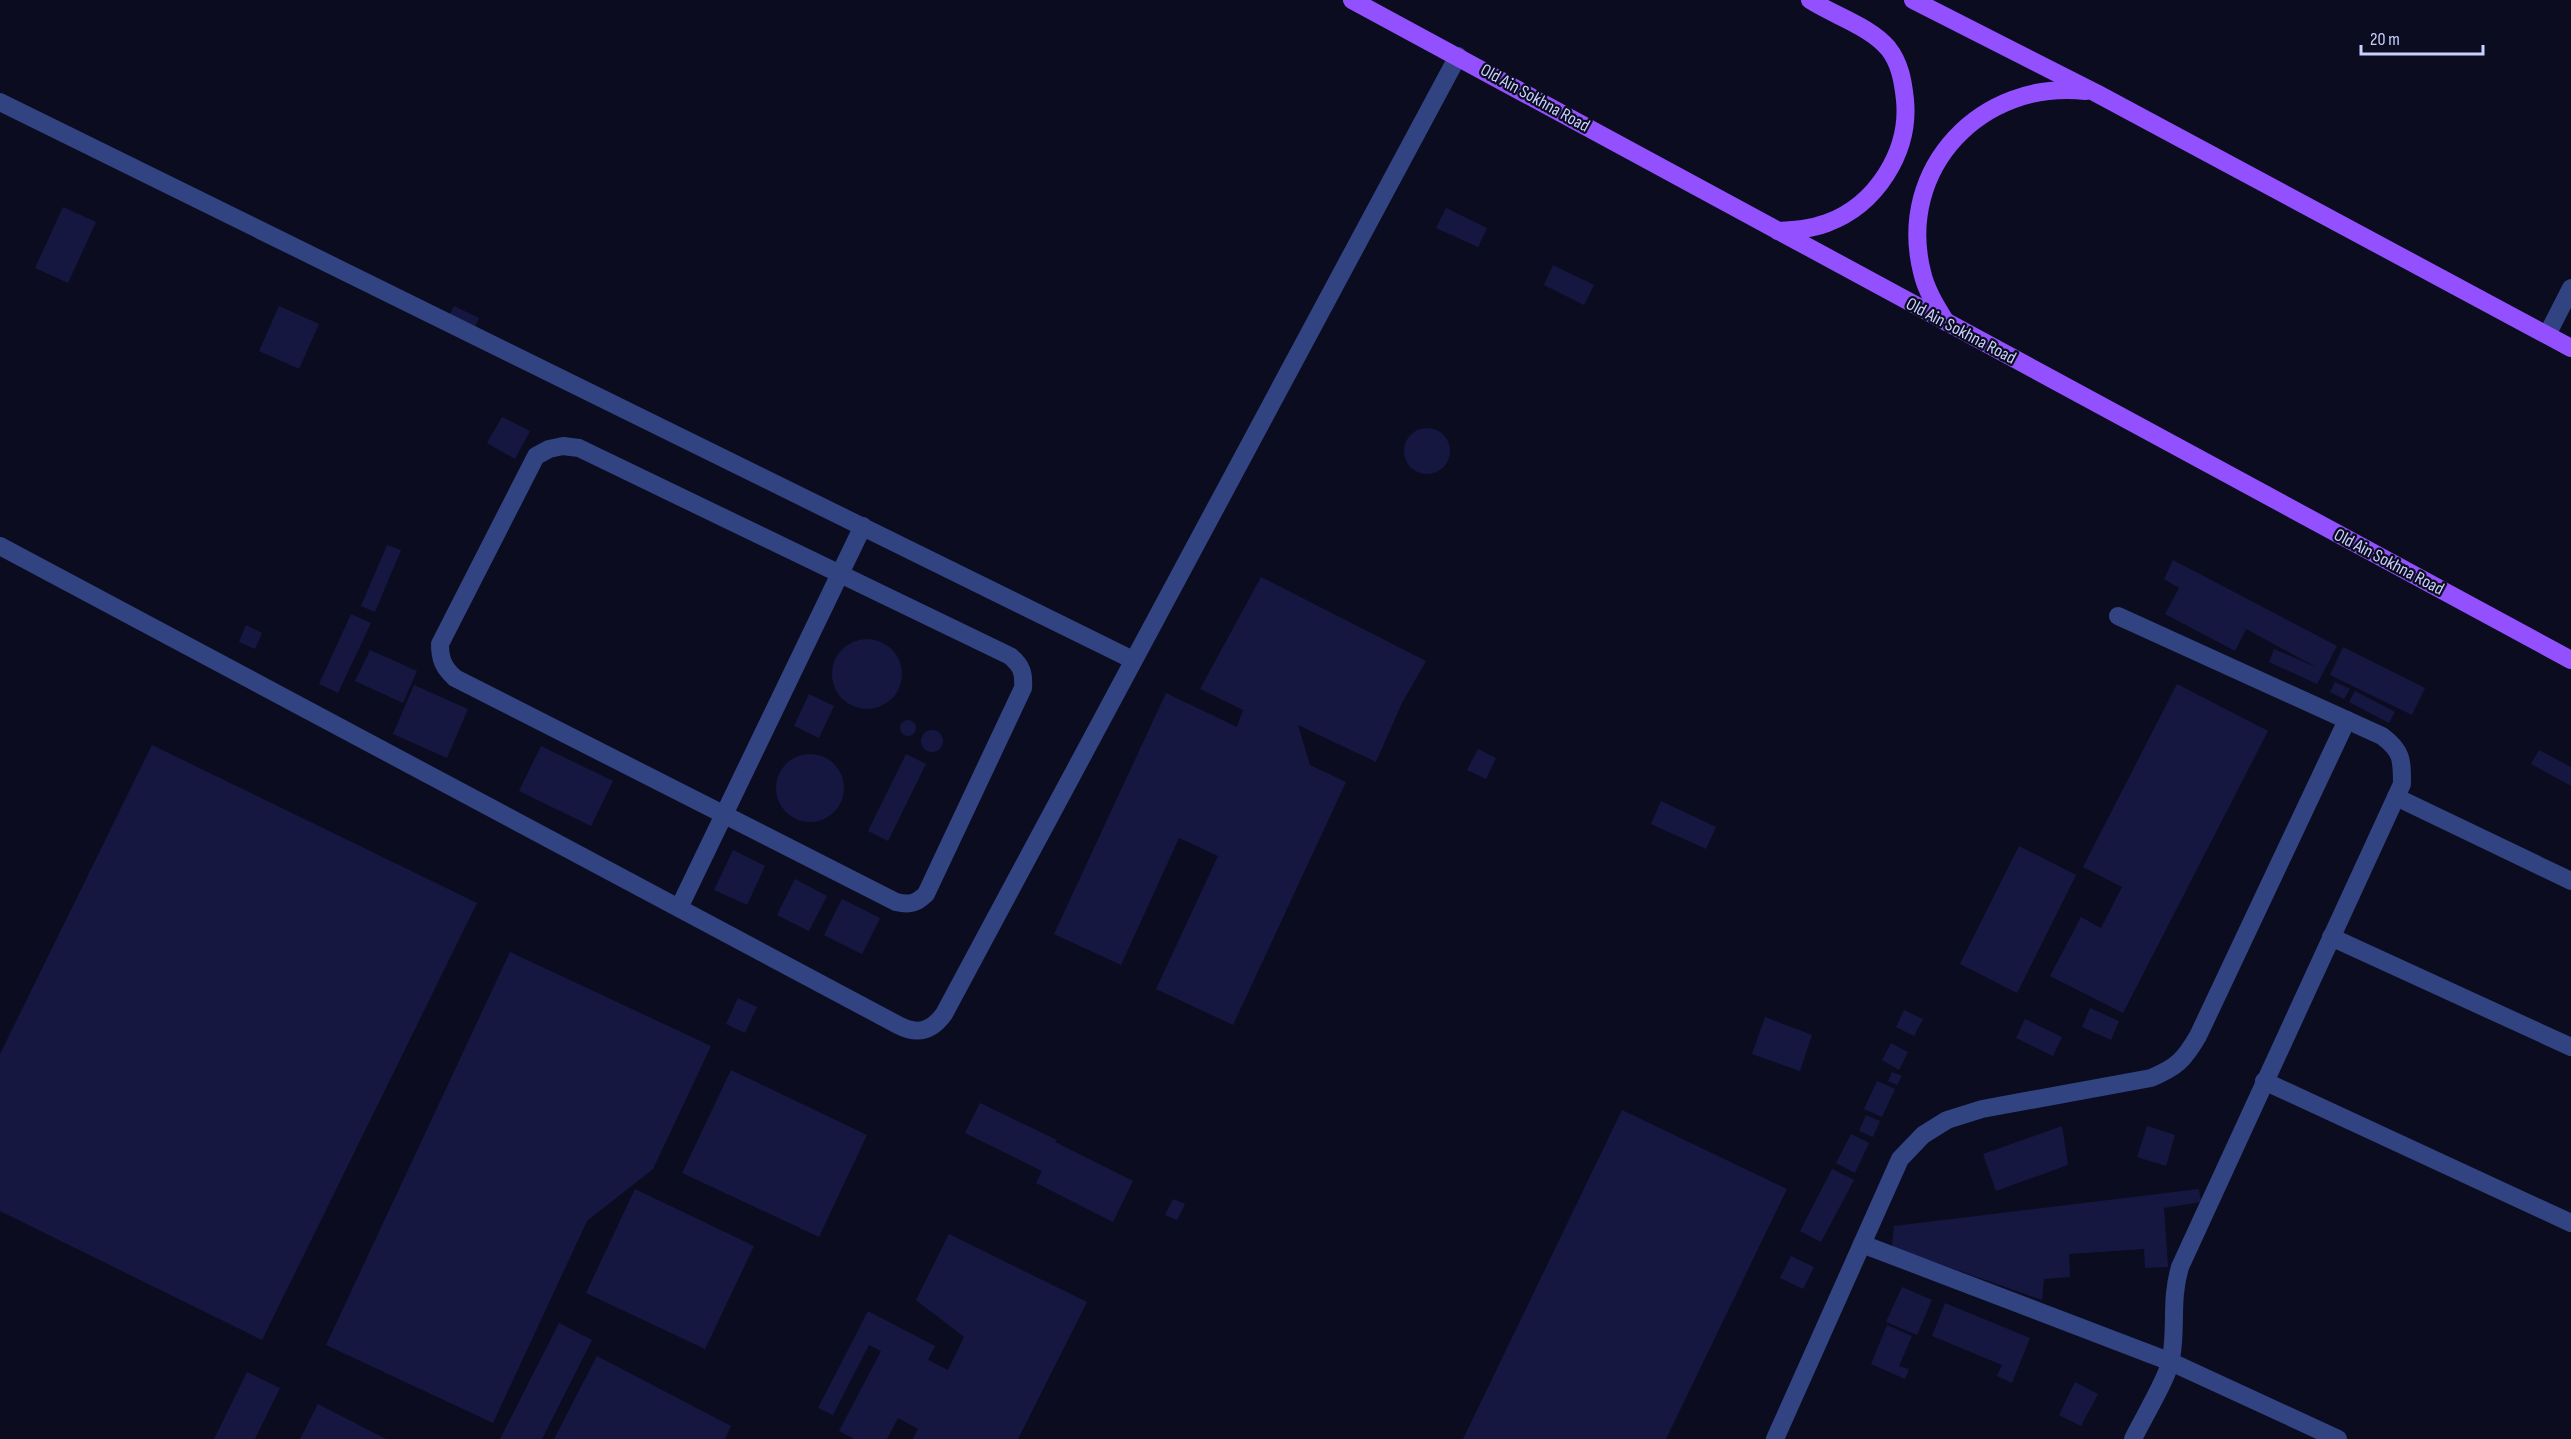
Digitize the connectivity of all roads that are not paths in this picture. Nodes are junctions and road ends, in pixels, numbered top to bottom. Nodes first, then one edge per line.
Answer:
1 (1352, 0) edge
2 (1810, 0) edge
3 (1913, 0) edge
4 (1458, 56) junction
5 (2096, 93) junction
6 (0, 102) edge
7 (1778, 231) junction
8 (2571, 288) edge
9 (1946, 322) junction
10 (2547, 335) junction
11 (2571, 348) edge
12 (864, 526) junction
13 (0, 546) edge
14 (841, 573) junction
15 (2118, 616) dead end
16 (1133, 660) junction
17 (2571, 660) edge
18 (2347, 720) junction
19 (2396, 797) junction
20 (724, 814) junction
21 (2571, 882) edge
22 (679, 908) junction
23 (2331, 937) junction
24 (2571, 1047) edge
25 (2264, 1082) junction
26 (2571, 1224) edge
27 (1862, 1244) junction
28 (2171, 1362) junction
29 (1775, 1439) edge
30 (2133, 1439) edge
31 (2338, 1439) edge

1 - 4 main road, Old Ain Sokhna Road
2 - 7 main road
3 - 5 main road
4 - 7 main road, Old Ain Sokhna Road
4 - 16 lane
5 - 9 main road
5 - 10 main road
6 - 12 lane
7 - 9 main road, Old Ain Sokhna Road
8 - 10 lane
9 - 17 main road, Old Ain Sokhna Road
10 - 11 main road
12 - 14 lane
12 - 16 lane
13 - 22 lane
14 - 20 lane
14 - 20 lane
14 - 20 lane
15 - 18 lane
16 - 22 lane
18 - 19 lane
18 - 27 lane
19 - 21 lane
19 - 23 lane
20 - 22 lane
23 - 24 lane
23 - 25 lane
25 - 26 lane
25 - 28 lane
27 - 28 lane
27 - 29 lane
28 - 30 lane
28 - 31 lane

